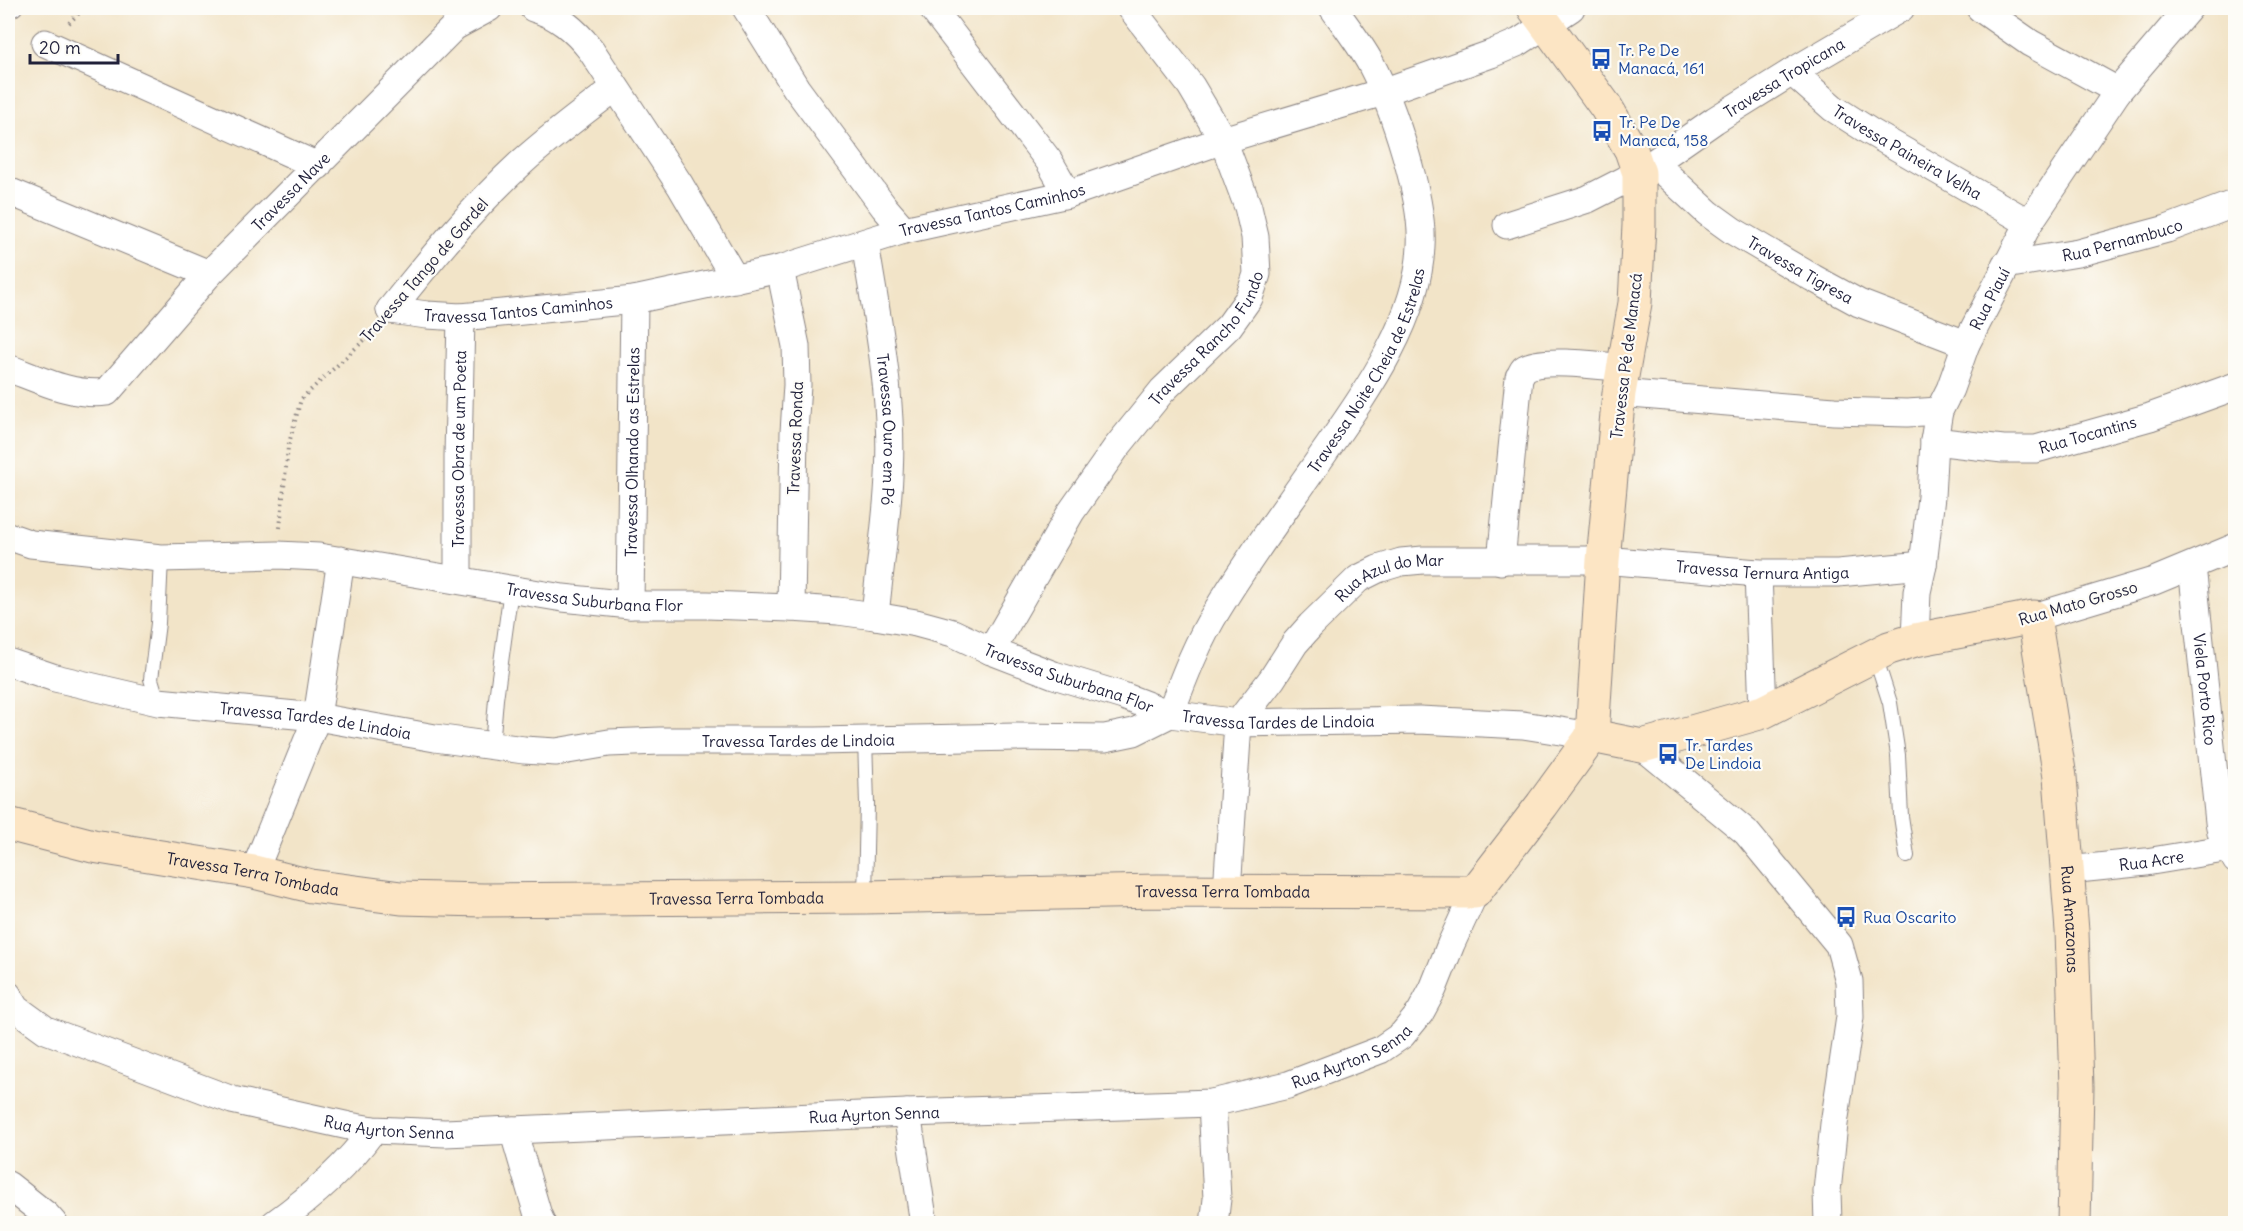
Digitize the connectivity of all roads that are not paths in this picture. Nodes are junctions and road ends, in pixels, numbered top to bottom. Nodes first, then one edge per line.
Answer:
1 (15, 8) edge
2 (489, 8) edge
3 (533, 8) edge
4 (746, 8) edge
5 (932, 8) edge
6 (1131, 8) edge
7 (1333, 8) edge
8 (1901, 8) edge
9 (1980, 8) edge
10 (2189, 8) edge
11 (8, 12) edge
12 (1550, 13) edge
13 (45, 43) dead end
14 (1792, 72) junction
15 (615, 88) junction
16 (2118, 91) junction
17 (1383, 92) junction
18 (1223, 140) junction
19 (318, 166) junction
20 (1647, 168) junction
21 (8, 191) edge
22 (1068, 194) junction
23 (2235, 203) edge
24 (2029, 223) junction
25 (1507, 225) dead end
26 (904, 230) junction
27 (865, 243) junction
28 (2005, 265) junction
29 (780, 269) junction
30 (209, 274) junction
31 (735, 279) junction
32 (634, 300) junction
33 (390, 310) joint
34 (461, 317) junction
35 (1966, 344) junction
36 (8, 368) edge
37 (1622, 381) junction
38 (2235, 386) edge
39 (1939, 411) junction
40 (1934, 441) junction
41 (8, 536) edge
42 (2235, 547) edge
43 (161, 558) junction
44 (340, 560) junction
45 (1603, 560) junction
46 (1501, 561) junction
47 (1923, 565) junction
48 (2192, 566) junction
49 (1758, 573) junction
50 (458, 579) junction
51 (511, 589) junction
52 (630, 605) junction
53 (791, 608) junction
54 (874, 616) junction
55 (2034, 617) junction
56 (1915, 640) junction
57 (991, 651) junction
58 (1875, 654) junction
59 (8, 662) edge
60 (158, 702) junction
61 (1763, 712) junction
62 (1170, 714) junction
63 (317, 717) junction
64 (1238, 723) junction
65 (1592, 736) junction
66 (865, 739) junction
67 (1642, 746) junction
68 (492, 747) junction
69 (8, 824) edge
70 (2234, 852) edge
71 (1907, 856) dead end
72 (2068, 870) junction
73 (254, 872) junction
74 (1227, 891) junction
75 (1475, 892) junction
76 (865, 897) junction
77 (10, 1008) edge
78 (1212, 1103) junction
79 (907, 1113) junction
80 (373, 1130) junction
81 (513, 1130) junction
82 (8, 1185) edge
83 (54, 1224) edge
84 (274, 1224) edge
85 (543, 1224) edge
86 (924, 1224) edge
87 (1215, 1224) edge
88 (1828, 1224) edge
89 (2074, 1224) edge

1 - 11 lane
2 - 19 street, Travessa Nave
3 - 15 street
4 - 26 street
5 - 22 street
6 - 18 street, Travessa Rancho Fundo
7 - 17 street, Travessa Noite Cheia de Estrelas
8 - 14 street, Travessa Tropicana
9 - 16 street
10 - 16 street, Rua Piauí
12 - 17 street, Travessa Tantos Caminhos
12 - 20 street, Travessa Pé de Manacá
13 - 19 street
14 - 20 street, Travessa Tropicana
14 - 24 street, Travessa Paineira Velha
15 - 31 street
15 - 33 street, Travessa Tango de Gardel
16 - 24 street, Rua Piauí
17 - 18 street, Travessa Tantos Caminhos
17 - 62 street, Travessa Noite Cheia de Estrelas
18 - 22 street, Travessa Tantos Caminhos
18 - 57 street, Travessa Rancho Fundo
19 - 30 street, Travessa Nave
20 - 25 street, Travessa Tropicana
20 - 35 street, Travessa Tigresa
20 - 37 street, Travessa Pé de Manacá
21 - 30 street
22 - 26 street, Travessa Tantos Caminhos
23 - 28 street, Rua Pernambuco
24 - 28 street, Rua Piauí
26 - 27 street, Travessa Tantos Caminhos
27 - 29 street, Travessa Tantos Caminhos
27 - 54 street, Travessa Ouro em Pó
28 - 35 street, Rua Piauí
29 - 31 street, Travessa Tantos Caminhos
29 - 53 street, Travessa Ronda
30 - 36 street, Travessa Nave
31 - 32 street, Travessa Tantos Caminhos
32 - 34 street, Travessa Tantos Caminhos
32 - 52 street, Travessa Olhando as Estrelas
33 - 34 street, Travessa Tantos Caminhos
34 - 50 street, Travessa Obra de um Poeta
35 - 39 street, Rua Piauí
37 - 39 street
37 - 45 street, Travessa Pé de Manacá
37 - 46 street
38 - 40 street, Rua Tocantins
39 - 40 street, Rua Piauí
40 - 47 street, Rua Piauí
41 - 43 street, Travessa Suburbana Flor
42 - 48 street, Rua Mato Grosso
43 - 44 street, Travessa Suburbana Flor
43 - 60 lane
44 - 50 street, Travessa Suburbana Flor
44 - 63 street
45 - 46 street, Rua Azul do Mar
45 - 49 street, Travessa Ternura Antiga
45 - 65 street, Travessa Pé de Manacá
46 - 64 street, Rua Azul do Mar
47 - 49 street, Travessa Ternura Antiga
47 - 56 street, Rua Piauí
48 - 55 street, Rua Mato Grosso
48 - 70 street, Viela Porto Rico
49 - 61 street
50 - 51 street, Travessa Suburbana Flor
51 - 52 street, Travessa Suburbana Flor
51 - 68 lane
52 - 53 street, Travessa Suburbana Flor
53 - 54 street, Travessa Suburbana Flor
54 - 57 street, Travessa Suburbana Flor
55 - 56 street, Rua Mato Grosso
55 - 72 street, Rua Amazonas
56 - 58 street, Rua Mato Grosso
57 - 62 street, Travessa Suburbana Flor
58 - 61 street, Rua Mato Grosso
58 - 71 lane
59 - 60 street, Travessa Tardes de Lindoia
60 - 63 street, Travessa Tardes de Lindoia
61 - 67 street, Rua Mato Grosso
62 - 64 street, Travessa Tardes de Lindoia
62 - 66 street, Travessa Tardes de Lindoia
63 - 68 street, Travessa Tardes de Lindoia
63 - 73 street
64 - 65 street, Travessa Tardes de Lindoia
64 - 74 street
65 - 67 street
65 - 75 street, Rua Ayrton Senna
66 - 68 street, Travessa Tardes de Lindoia
66 - 76 lane
67 - 88 street
69 - 73 street, Travessa Terra Tombada
70 - 72 street, Rua Acre
72 - 89 street, Rua Amazonas
73 - 76 street, Travessa Terra Tombada
74 - 75 street, Travessa Terra Tombada
74 - 76 street, Travessa Terra Tombada
75 - 78 street, Rua Ayrton Senna
77 - 80 street, Rua Ayrton Senna
78 - 79 street, Rua Ayrton Senna
78 - 87 street
79 - 81 street, Rua Ayrton Senna
79 - 86 street
80 - 81 street, Rua Ayrton Senna
80 - 84 street
81 - 85 street
82 - 83 street

